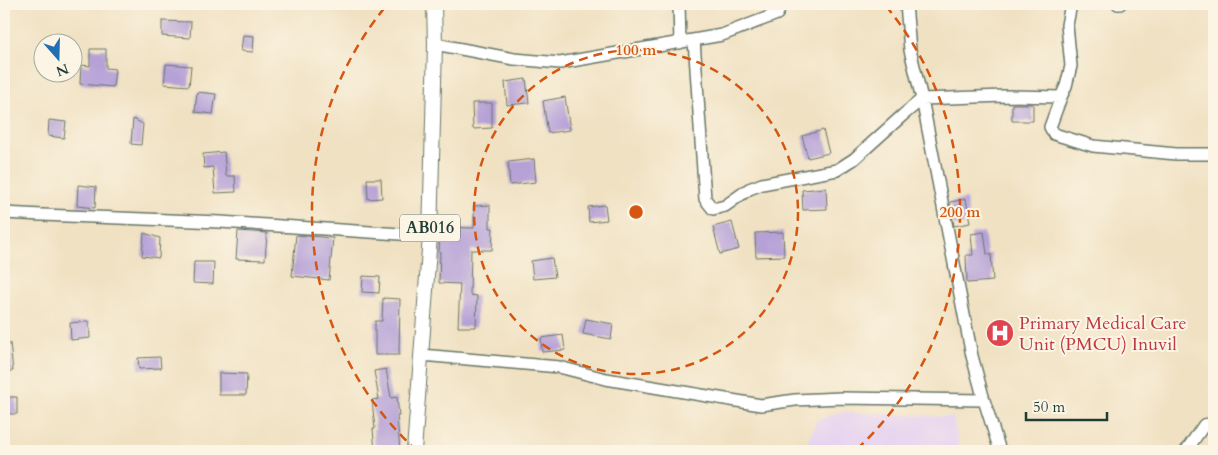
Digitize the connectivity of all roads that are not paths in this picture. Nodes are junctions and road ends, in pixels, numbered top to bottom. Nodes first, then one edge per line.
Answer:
1 (434, 4) edge
2 (678, 4) edge
3 (782, 4) edge
4 (906, 4) edge
5 (1071, 4) edge
6 (694, 40) junction
7 (680, 43) junction
8 (435, 44) junction
9 (1061, 98) junction
10 (922, 99) junction
11 (1214, 154) edge
12 (4, 213) edge
13 (430, 236) junction
14 (421, 355) junction
15 (984, 400) junction
16 (1214, 423) edge
17 (414, 451) edge
18 (1000, 451) edge
19 (1186, 451) edge

1 - 8 main road, AB016
2 - 7 street
3 - 6 street
4 - 10 street
5 - 9 street
6 - 7 street
6 - 10 street
7 - 8 street
8 - 13 main road, AB016
9 - 10 street
9 - 11 street
10 - 15 street
12 - 13 street
13 - 14 main road, AB016
14 - 15 street
14 - 17 main road, AB016
15 - 18 street
16 - 19 street

